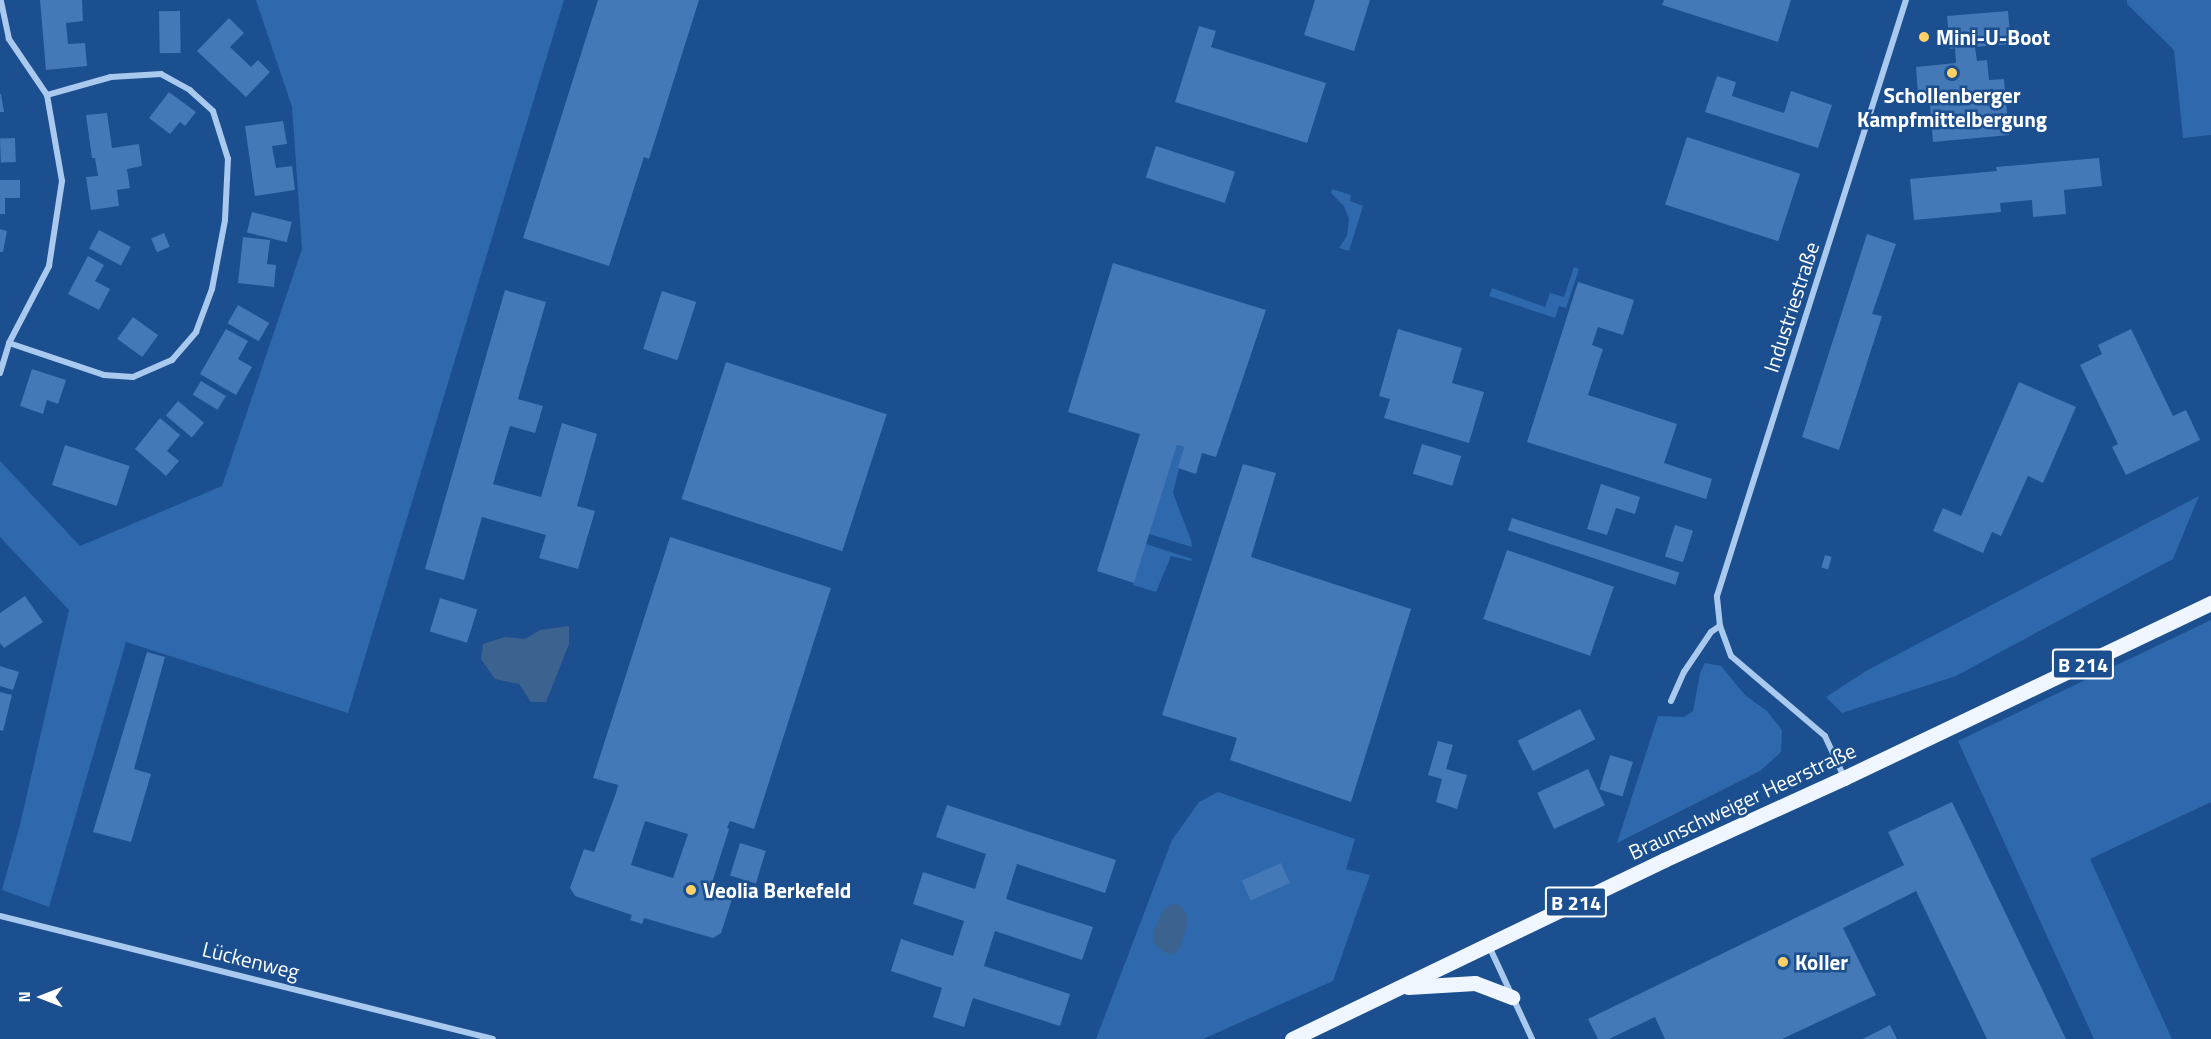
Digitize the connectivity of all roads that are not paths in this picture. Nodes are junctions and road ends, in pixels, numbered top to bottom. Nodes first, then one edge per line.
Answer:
1 (1, 0) edge
2 (1906, 0) edge
3 (47, 95) junction
4 (9, 343) junction
5 (0, 373) edge
6 (2211, 603) edge
7 (1720, 626) junction
8 (1671, 701) dead end
9 (1844, 778) junction
10 (0, 916) edge
11 (1488, 944) junction
12 (1396, 988) junction
13 (1512, 997) junction
14 (493, 1039) edge
15 (1292, 1039) edge
16 (1532, 1039) edge

1 - 3 street
2 - 7 street, Industriestraße
3 - 4 street
3 - 4 street
4 - 5 street
6 - 9 main road, Braunschweiger Heerstraße / B 214
7 - 8 street
7 - 9 street, Industriestraße
9 - 11 main road, Braunschweiger Heerstraße / B 214
10 - 14 street, Lückenweg
11 - 12 main road, Braunschweiger Heerstraße / B 214
11 - 13 street
12 - 13 main road
12 - 15 main road, Braunschweiger Heerstraße / B 214
13 - 16 street

